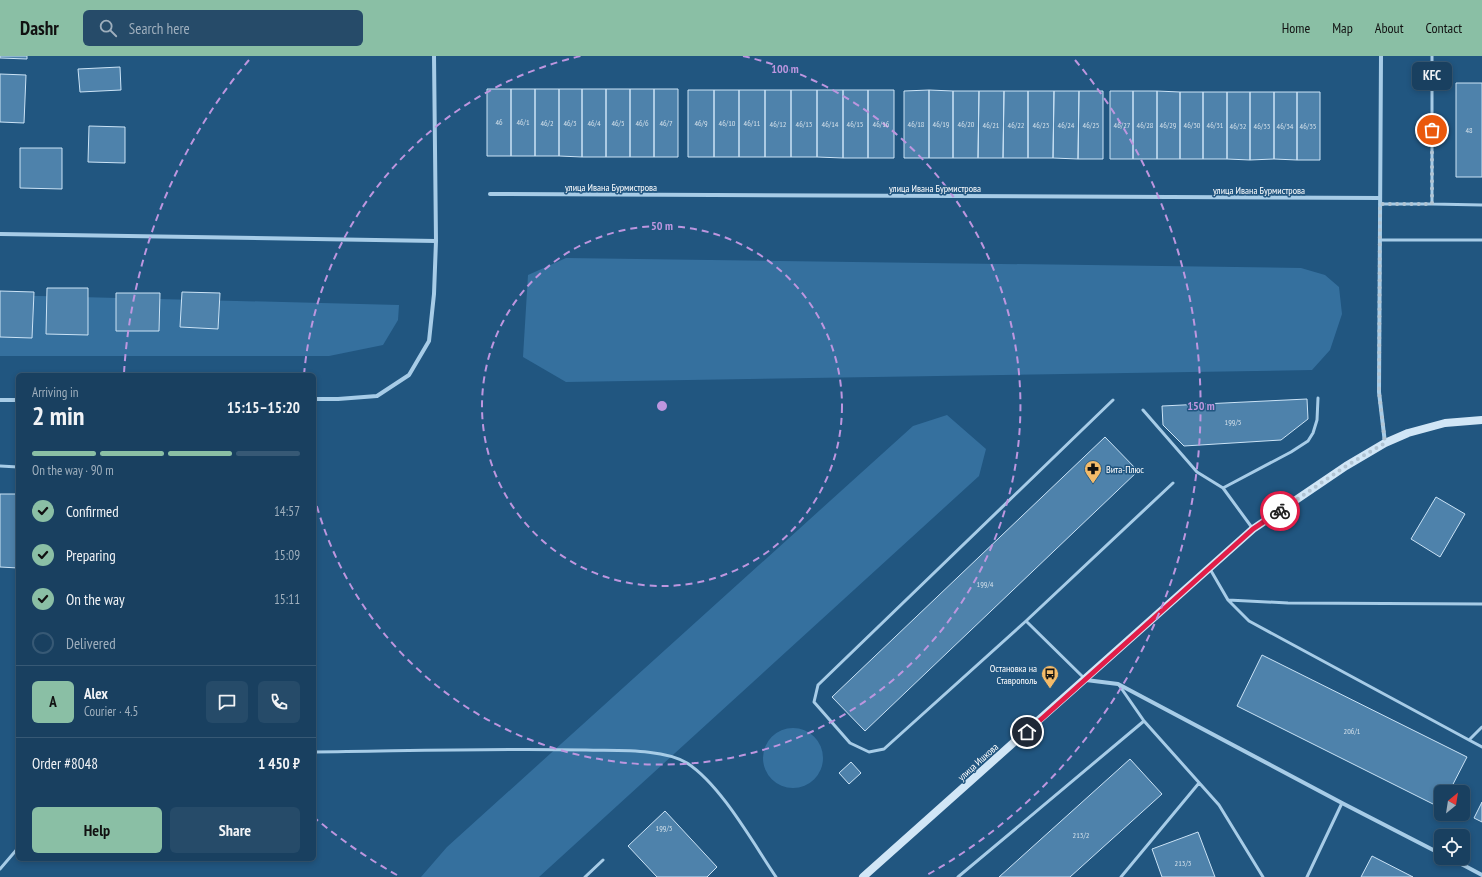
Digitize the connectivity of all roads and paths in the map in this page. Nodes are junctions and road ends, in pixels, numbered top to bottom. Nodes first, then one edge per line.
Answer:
1 (434, 56) edge
2 (1381, 56) edge
3 (1432, 56) edge
4 (490, 194) dead end
5 (1380, 198) junction
6 (1380, 204) junction
7 (1432, 204) junction
8 (1482, 204) edge
9 (0, 234) edge
10 (1380, 240) junction
11 (1482, 240) edge
12 (436, 241) junction
13 (1318, 398) dead end
14 (316, 399) edge
15 (0, 400) edge
16 (16, 400) edge
17 (1113, 400) dead end
18 (1143, 410) dead end
19 (1482, 420) edge
20 (1385, 443) junction
21 (0, 466) edge
22 (16, 467) edge
23 (1173, 483) dead end
24 (1223, 488) junction
25 (1253, 529) junction
26 (1209, 567) junction
27 (1228, 600) junction
28 (1482, 604) edge
29 (1026, 621) junction
30 (1085, 680) junction
31 (1118, 684) junction
32 (1144, 721) junction
33 (1482, 727) edge
34 (1469, 740) junction
35 (1482, 746) edge
36 (316, 752) edge
37 (1199, 783) junction
38 (1342, 803) junction
39 (16, 850) edge
40 (1434, 850) edge
41 (603, 860) dead end
42 (1464, 865) edge
43 (0, 869) edge
44 (1482, 874) edge
45 (585, 877) edge
46 (776, 877) edge
47 (863, 877) edge
48 (958, 877) edge
49 (1121, 877) edge
50 (1263, 877) edge
51 (1307, 877) edge

1 - 12 street
2 - 5 street
3 - 7 lane
4 - 5 street, улица Ивана Бурмистрова
5 - 6 street
6 - 7 lane
6 - 10 street
7 - 8 lane
9 - 12 street
10 - 11 lane
10 - 20 street
12 - 14 street
13 - 24 lane
15 - 16 street
17 - 29 lane
18 - 24 lane
19 - 20 street, улица Ишкова
20 - 25 street, улица Ишкова
21 - 22 lane
23 - 29 lane
24 - 25 lane
25 - 26 street, улица Ишкова
26 - 27 lane
26 - 30 street, улица Ишкова
27 - 28 lane
27 - 34 lane
29 - 30 lane
30 - 31 street
30 - 47 street, улица Ишкова
31 - 32 lane
31 - 38 street
32 - 37 lane
32 - 48 lane
33 - 34 lane
34 - 35 lane
36 - 46 lane
37 - 49 lane
37 - 50 lane
38 - 40 street
38 - 51 lane
39 - 43 lane
41 - 45 lane
42 - 44 street

